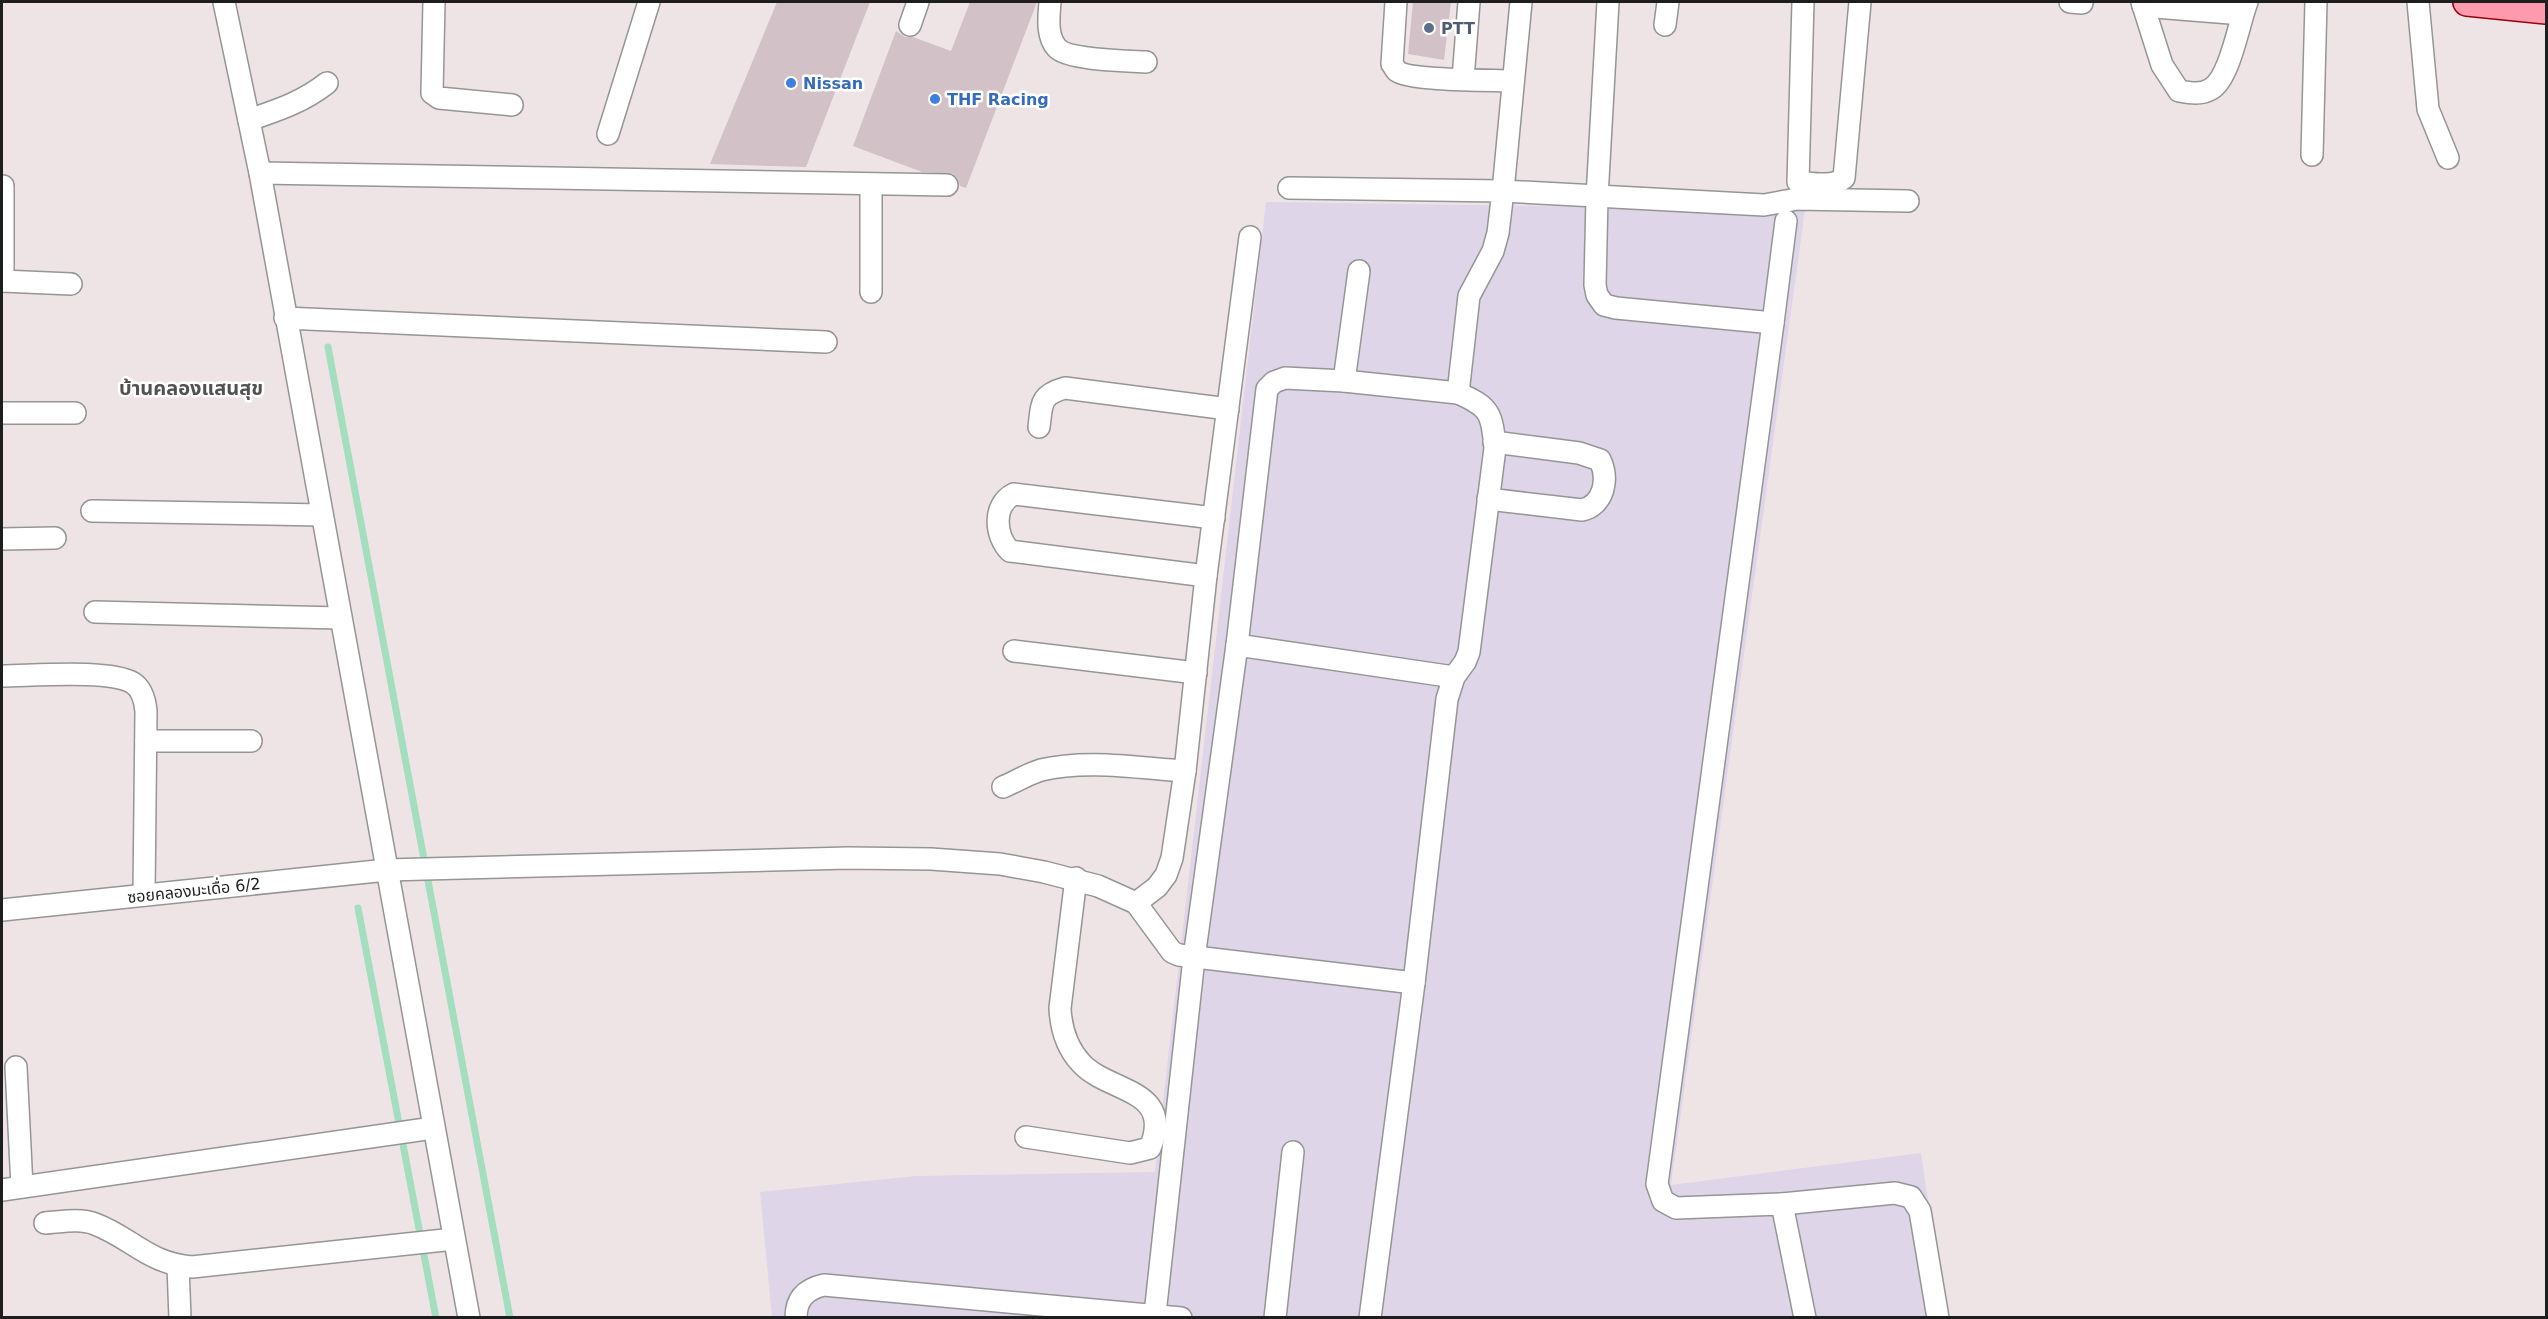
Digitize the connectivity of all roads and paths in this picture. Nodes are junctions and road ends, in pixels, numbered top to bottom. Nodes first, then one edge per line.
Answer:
1 (224, 2) edge
2 (434, 2) edge
3 (649, 2) edge
4 (918, 2) edge
5 (1050, 2) edge
6 (1396, 2) edge
7 (1469, 2) edge
8 (1521, 2) edge
9 (1608, 2) edge
10 (1668, 2) edge
11 (1803, 2) edge
12 (1860, 2) edge
13 (2316, 2) edge
14 (2418, 2) edge
15 (2467, 2) edge
16 (2142, 4) edge
17 (2244, 8) edge
18 (2547, 10) edge
19 (910, 25) dead end
20 (1665, 25) dead end
21 (1146, 62) dead end
22 (1463, 80) junction
23 (1513, 81) junction
24 (327, 83) dead end
25 (512, 105) dead end
26 (249, 120) junction
27 (608, 134) dead end
28 (2312, 155) dead end
29 (2448, 159) dead end
30 (260, 173) junction
31 (871, 185) junction
32 (947, 185) dead end
33 (3, 186) dead end
34 (1289, 188) dead end
35 (1797, 190) junction
36 (1503, 191) junction
37 (1597, 197) junction
38 (1908, 201) dead end
39 (1786, 221) dead end
40 (1250, 237) dead end
41 (1359, 271) dead end
42 (2, 281) edge
43 (71, 284) dead end
44 (871, 292) dead end
45 (285, 318) junction
46 (1773, 323) junction
47 (826, 342) dead end
48 (1344, 381) junction
49 (1458, 393) junction
50 (1228, 409) junction
51 (2, 413) edge
52 (75, 413) dead end
53 (1038, 427) dead end
54 (1494, 442) junction
55 (1488, 499) junction
56 (92, 511) dead end
57 (322, 515) junction
58 (1214, 518) junction
59 (55, 538) dead end
60 (2, 539) edge
61 (1206, 576) junction
62 (95, 612) dead end
63 (340, 618) junction
64 (1237, 645) junction
65 (1014, 651) dead end
66 (1196, 673) junction
67 (2, 676) edge
68 (1454, 677) junction
69 (146, 741) junction
70 (251, 741) dead end
71 (1185, 771) junction
72 (1003, 787) dead end
73 (387, 870) junction
74 (1076, 878) junction
75 (144, 895) junction
76 (1136, 903) junction
77 (2, 910) edge
78 (1194, 958) junction
79 (1414, 983) junction
80 (16, 1067) dead end
81 (433, 1128) junction
82 (1026, 1137) dead end
83 (1293, 1152) dead end
84 (12, 1188) edge
85 (1782, 1204) junction
86 (45, 1223) dead end
87 (454, 1239) junction
88 (178, 1266) junction
89 (1155, 1314) junction
90 (180, 1317) edge
91 (469, 1317) edge
92 (796, 1317) edge
93 (1180, 1317) edge
94 (1275, 1317) edge
95 (1371, 1317) edge
96 (1805, 1317) edge
97 (1938, 1317) edge

1 - 26 street
2 - 25 street
3 - 27 street
4 - 19 street
5 - 21 street
6 - 22 street
7 - 22 street
8 - 23 street
9 - 37 street
10 - 20 street
11 - 35 street
12 - 35 street
13 - 28 street
14 - 29 street
15 - 18 main road
16 - 17 street
16 - 17 street
22 - 23 street
23 - 36 street
24 - 26 street
26 - 30 street
30 - 31 street
30 - 45 street
31 - 32 street
31 - 44 street
33 - 42 street
34 - 36 street
35 - 37 street
35 - 38 street
36 - 37 street
36 - 49 street
37 - 46 street
39 - 46 street
40 - 50 street
41 - 48 street
42 - 43 street
45 - 47 street
45 - 57 street
46 - 85 street
48 - 49 street
48 - 64 street
49 - 54 street
50 - 53 street
50 - 58 street
51 - 52 street
54 - 55 street
54 - 55 street
55 - 68 street
56 - 57 street
57 - 63 street
58 - 61 street
58 - 61 street
59 - 60 street
61 - 66 street
62 - 63 street
63 - 73 street
64 - 68 street
64 - 78 street
65 - 66 street
66 - 71 street
67 - 69 street
68 - 79 street
69 - 70 street
69 - 75 street
71 - 72 street
71 - 76 street
73 - 74 street, ซอยคลองมะเดื่อ 6/2
73 - 75 street, ซอยคลองมะเดื่อ 6/2
73 - 81 street
74 - 76 street, ซอยคลองมะเดื่อ 6/2
74 - 82 street
75 - 77 street, ซอยคลองมะเดื่อ 6/2
76 - 78 street
78 - 79 street
78 - 89 street
79 - 95 street
80 - 84 street
81 - 84 street
81 - 87 street
83 - 94 street
85 - 96 street
85 - 97 street
86 - 88 street
87 - 88 street
87 - 91 street
88 - 90 street
89 - 92 street
89 - 93 street

